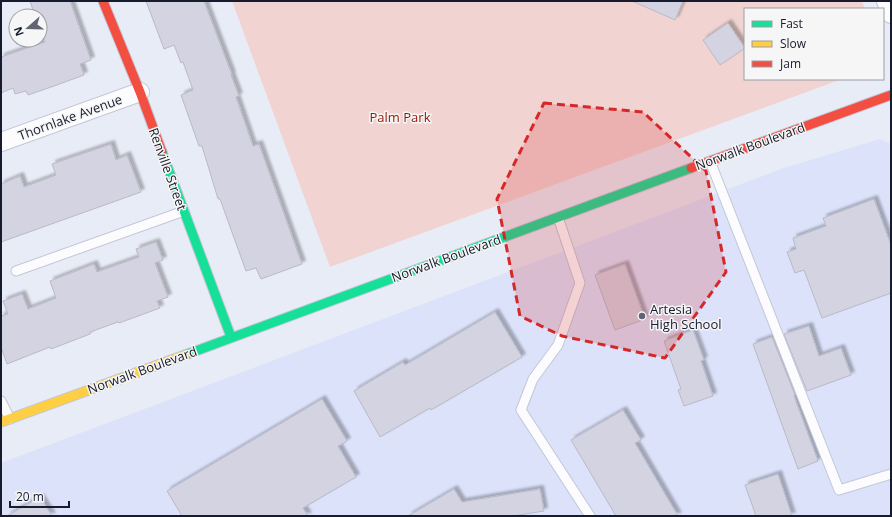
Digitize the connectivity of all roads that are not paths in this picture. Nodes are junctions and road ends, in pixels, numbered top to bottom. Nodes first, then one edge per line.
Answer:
1 (103, 1) edge
2 (886, 1) edge
3 (891, 14) edge
4 (140, 92) junction
5 (891, 95) edge
6 (1, 142) edge
7 (710, 161) junction
8 (184, 211) junction
9 (558, 217) junction
10 (16, 271) dead end
11 (231, 337) junction
12 (1, 401) edge
13 (5, 420) edge
14 (891, 474) edge
15 (590, 516) edge

1 - 4 main road, Renville Street
2 - 3 street
4 - 6 street, Thornlake Avenue
4 - 8 main road, Renville Street
5 - 7 main road, Norwalk Boulevard
7 - 9 main road, Norwalk Boulevard
7 - 14 lane
8 - 10 lane
8 - 11 main road, Renville Street
9 - 11 main road, Norwalk Boulevard
9 - 15 lane
11 - 13 main road, Norwalk Boulevard
12 - 13 lane

